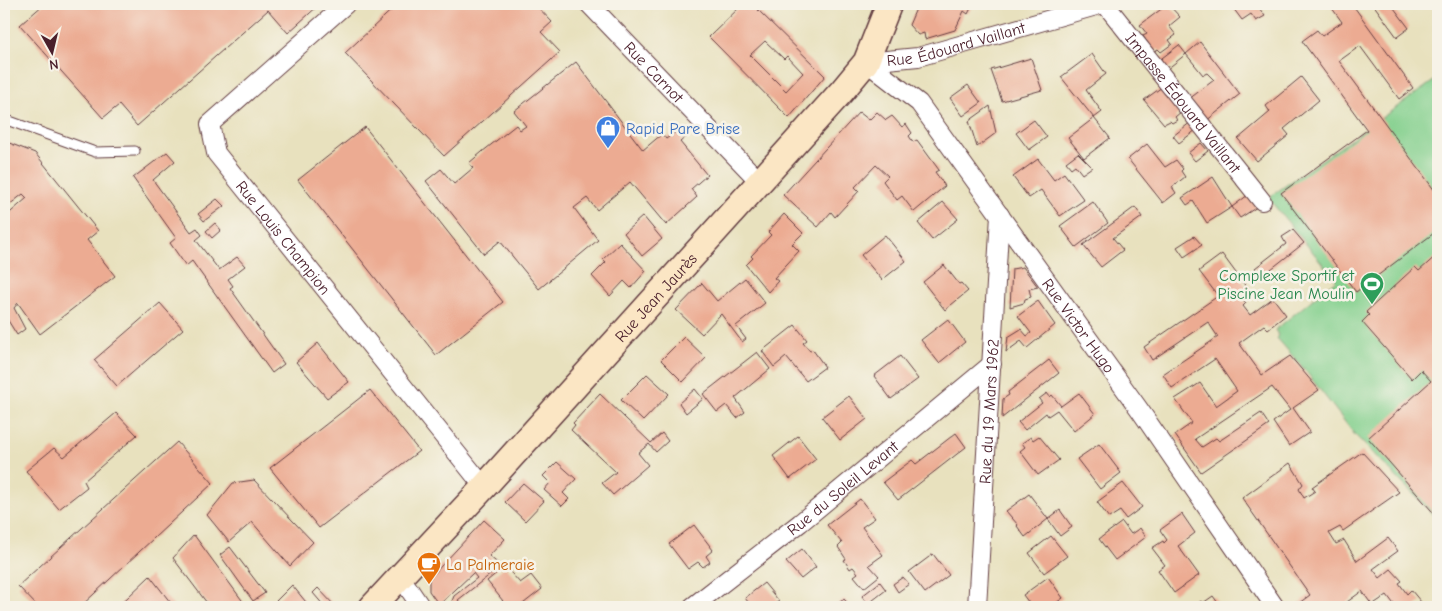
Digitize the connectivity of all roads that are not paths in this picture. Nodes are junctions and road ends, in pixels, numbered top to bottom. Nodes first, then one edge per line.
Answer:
1 (346, 4) edge
2 (589, 4) edge
3 (889, 4) edge
4 (1104, 4) edge
5 (866, 62) junction
6 (4, 119) edge
7 (135, 151) dead end
8 (760, 182) junction
9 (1262, 201) dead end
10 (1000, 215) junction
11 (992, 364) junction
12 (484, 487) junction
13 (400, 576) junction
14 (372, 607) edge
15 (421, 607) edge
16 (692, 607) edge
17 (977, 607) edge
18 (1275, 607) edge

1 - 12 street, Rue Louis Champion
2 - 8 street, Rue Carnot
3 - 5 street, Rue Jean Jaurès
4 - 5 street, Rue Édouard Vaillant
4 - 9 street, Impasse Édouard Vaillant
5 - 8 street, Rue Jean Jaurès
5 - 10 street, Rue Victor Hugo
6 - 7 lane
8 - 12 street, Rue Jean Jaurès
10 - 11 street, Rue du 19 Mars 1962
10 - 18 street, Rue Victor Hugo
11 - 16 street, Rue du Soleil Levant
11 - 17 street, Rue du 19 Mars 1962
12 - 13 street, Rue Jean Jaurès
13 - 14 street, Rue Jean Jaurès
13 - 15 street

